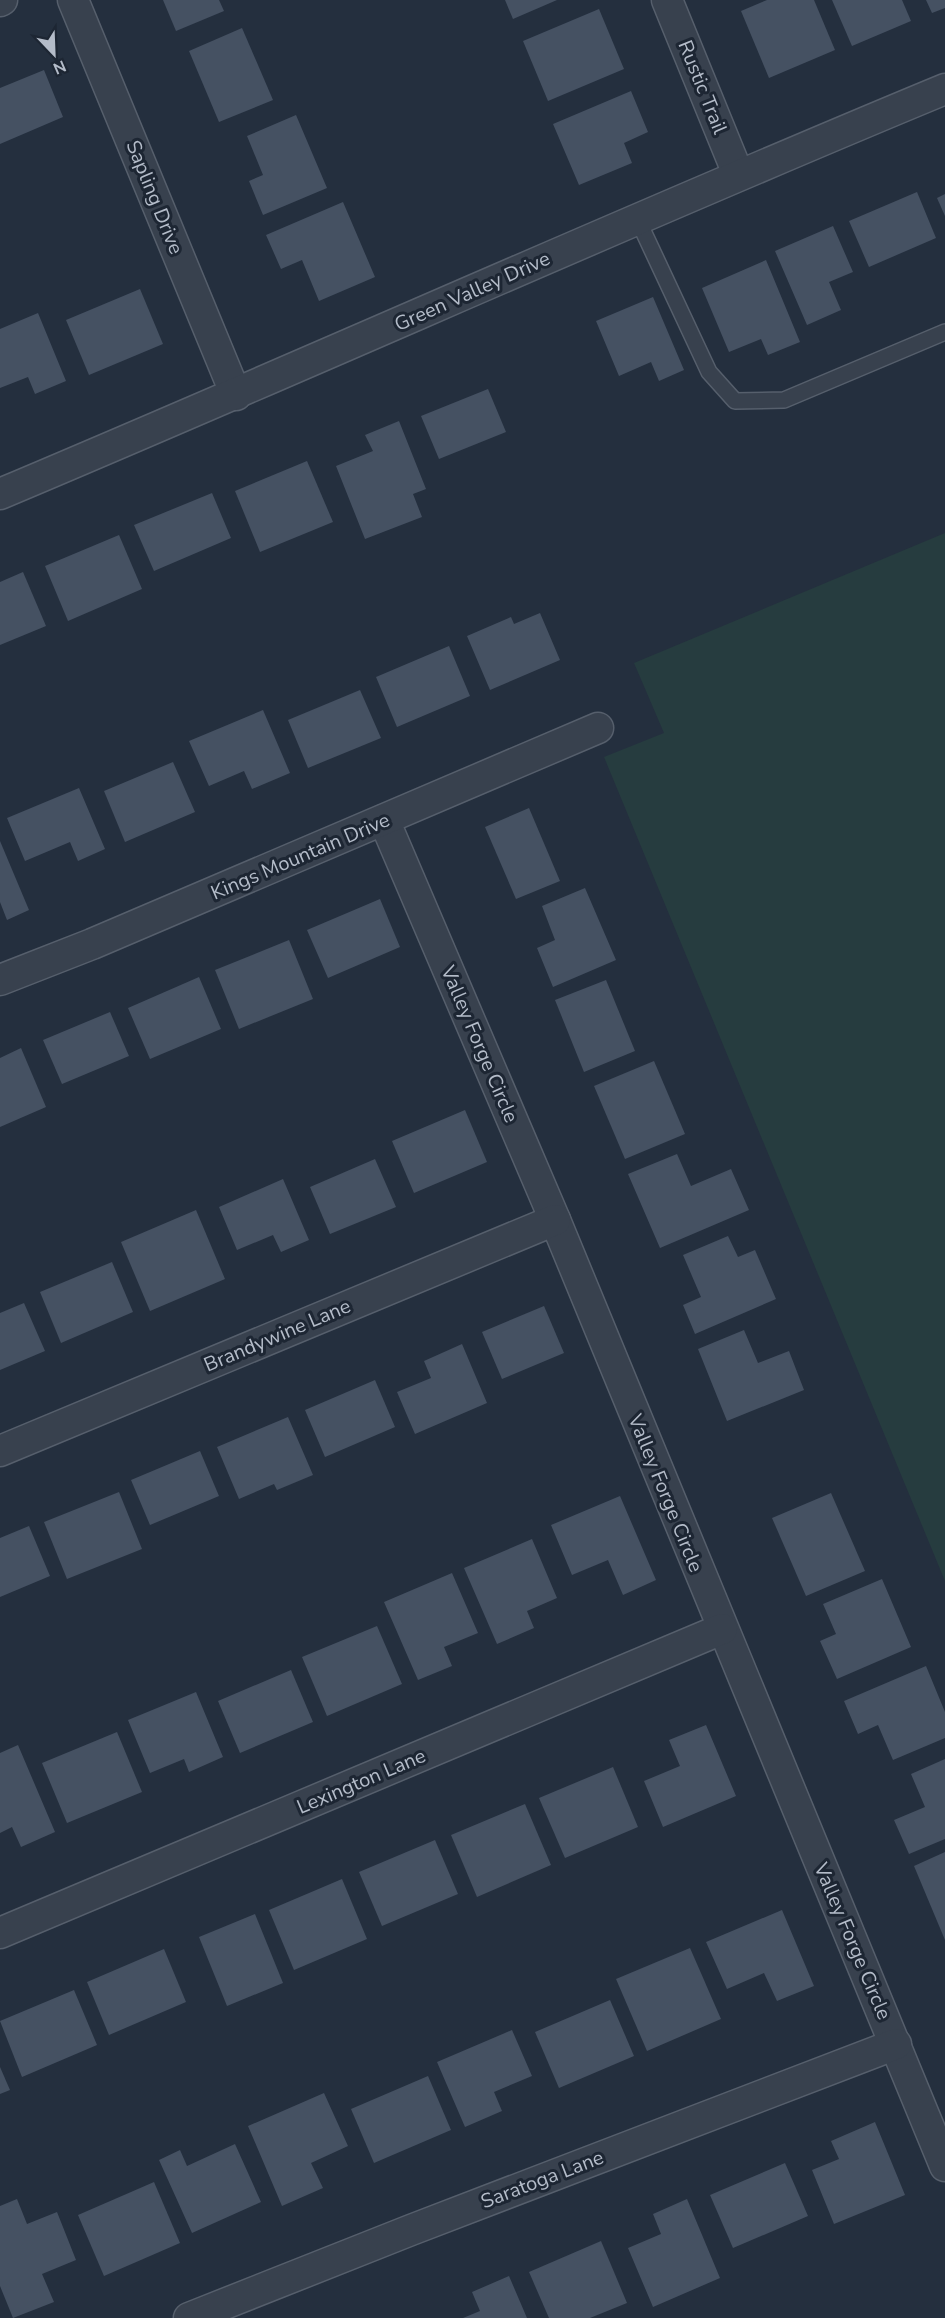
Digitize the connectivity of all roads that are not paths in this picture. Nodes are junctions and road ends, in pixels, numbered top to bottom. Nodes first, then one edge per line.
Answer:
1 (73, 0) edge
2 (667, 0) edge
3 (945, 89) edge
4 (738, 174) junction
5 (637, 218) junction
6 (945, 332) edge
7 (236, 395) junction
8 (0, 494) edge
9 (598, 728) dead end
10 (384, 820) junction
11 (0, 980) edge
12 (555, 1220) junction
13 (0, 1451) edge
14 (722, 1629) junction
15 (0, 1933) edge
16 (896, 2044) junction
17 (945, 2166) edge
18 (189, 2318) edge

1 - 7 street, Sapling Drive
2 - 4 street, Rustic Trail
3 - 4 street, Green Valley Drive
4 - 5 street, Green Valley Drive
5 - 6 lane
5 - 7 street, Green Valley Drive
7 - 8 street, Green Valley Drive
9 - 10 street, Kings Mountain Drive
10 - 11 street, Kings Mountain Drive
10 - 12 street, Valley Forge Circle
12 - 13 street, Brandywine Lane
12 - 14 street, Valley Forge Circle
14 - 15 street, Lexington Lane
14 - 16 street, Valley Forge Circle
16 - 17 street, Valley Forge Circle
16 - 18 street, Saratoga Lane

